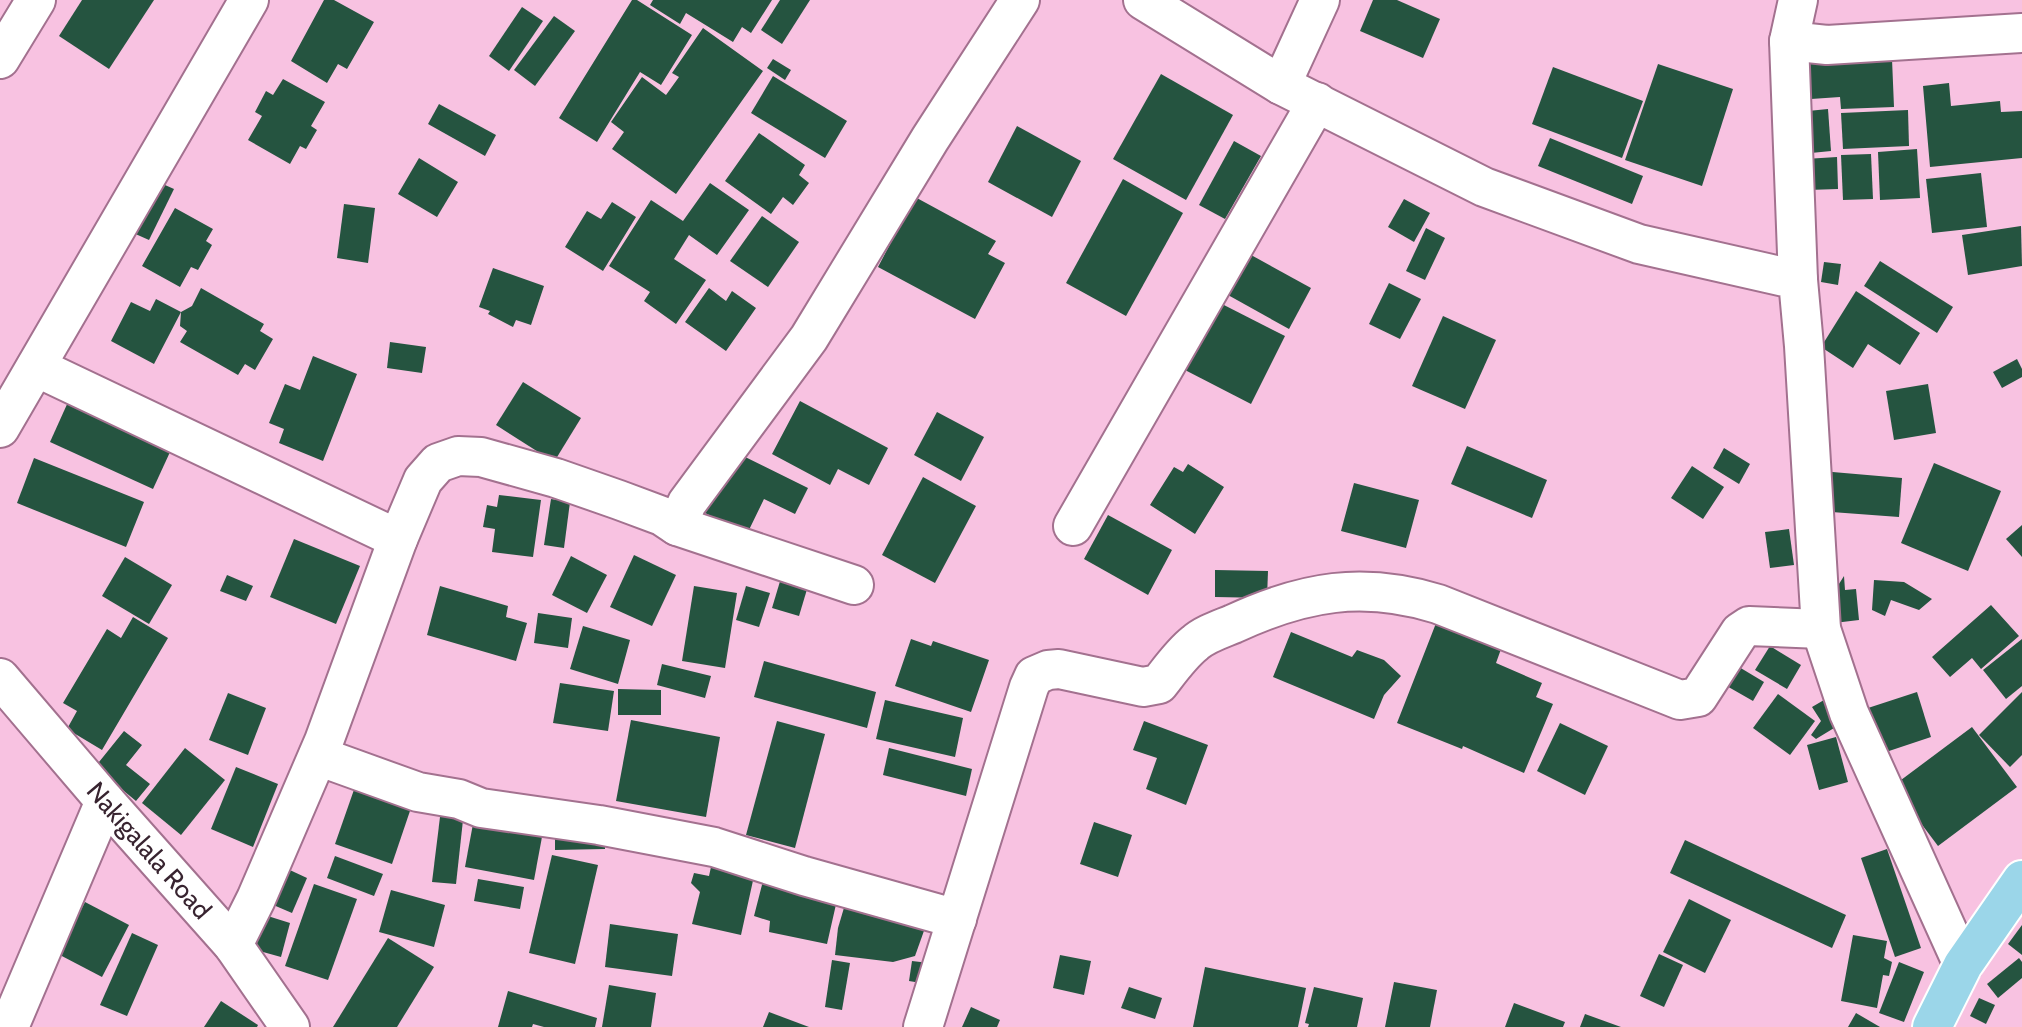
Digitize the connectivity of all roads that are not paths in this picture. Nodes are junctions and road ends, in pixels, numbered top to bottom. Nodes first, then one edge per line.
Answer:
1 (36, 0) edge
2 (249, 0) edge
3 (1020, 0) edge
4 (1143, 0) edge
5 (1320, 0) edge
6 (1798, 0) edge
7 (2022, 33) edge
8 (1789, 41) junction
9 (0, 59) edge
10 (1281, 85) junction
11 (1317, 102) junction
12 (1798, 280) junction
13 (36, 367) junction
14 (0, 428) edge
15 (677, 526) junction
16 (1073, 527) dead end
17 (398, 539) junction
18 (854, 585) dead end
19 (1821, 629) junction
20 (2, 675) edge
21 (318, 756) junction
22 (105, 801) junction
23 (2022, 880) edge
24 (957, 919) junction
25 (233, 945) junction
26 (1963, 965) junction
27 (9, 1027) edge
28 (290, 1027) edge
29 (923, 1027) edge
30 (1931, 1027) edge

1 - 9 street
2 - 13 street
3 - 15 street
4 - 10 street
5 - 10 street
6 - 8 street
7 - 8 street
8 - 12 street
10 - 11 street
11 - 12 street
11 - 16 street
12 - 19 street
13 - 14 street
13 - 17 street
15 - 17 street
15 - 18 street
17 - 21 street
19 - 24 street
19 - 26 street
20 - 22 street, Nakigalala Road
21 - 24 street
21 - 25 street
22 - 25 street, Nakigalala Road
22 - 27 street
23 - 26 main road
24 - 29 street
25 - 28 street, Nakigalala Road
26 - 30 main road

